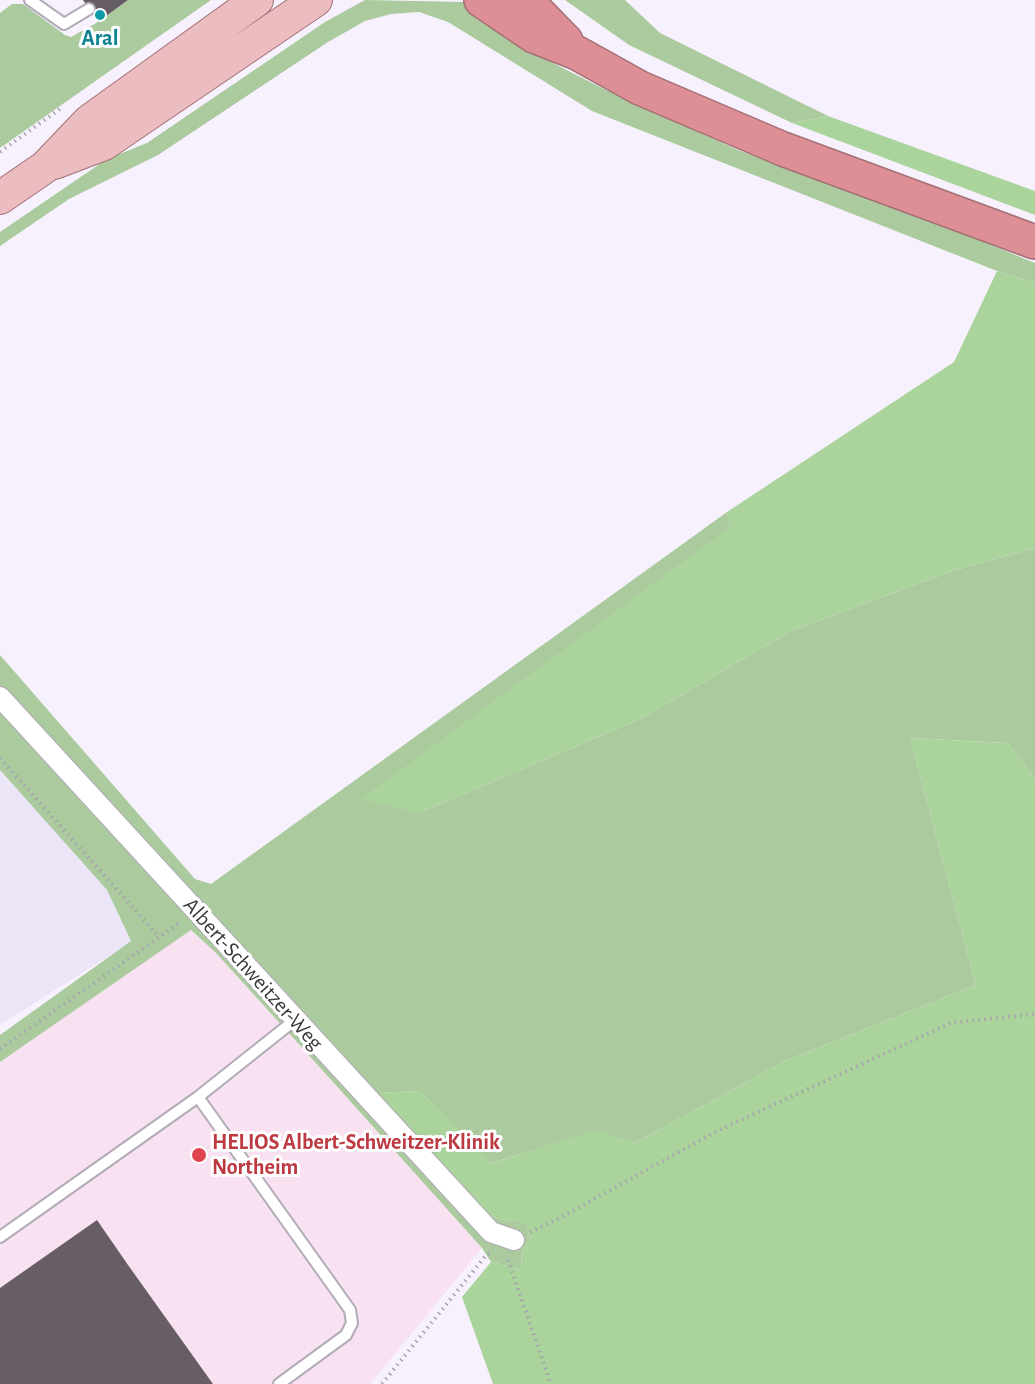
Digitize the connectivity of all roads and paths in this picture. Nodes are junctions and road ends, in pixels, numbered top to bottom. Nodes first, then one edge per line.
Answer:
1 (30, 0) edge
2 (257, 0) edge
3 (316, 0) edge
4 (481, 0) edge
5 (529, 2) edge
6 (89, 9) dead end
7 (577, 53) junction
8 (45, 167) junction
9 (0, 198) edge
10 (1035, 242) edge
11 (0, 697) edge
12 (0, 758) edge
13 (196, 911) junction
14 (159, 937) junction
15 (1035, 1014) edge
16 (295, 1020) junction
17 (0, 1049) edge
18 (198, 1097) junction
19 (0, 1237) edge
20 (509, 1244) junction
21 (279, 1384) edge
22 (382, 1384) edge
23 (551, 1384) edge

1 - 6 lane
2 - 8 main road
3 - 8 main road
4 - 7 highway
5 - 7 highway
7 - 10 highway
8 - 9 main road
11 - 13 street, Albert-Schweitzer-Weg
12 - 14 path
13 - 14 path
13 - 16 street, Albert-Schweitzer-Weg
14 - 17 path
15 - 20 path
16 - 18 lane
16 - 20 street, Albert-Schweitzer-Weg
18 - 19 lane
18 - 21 lane
20 - 22 path
20 - 23 path

